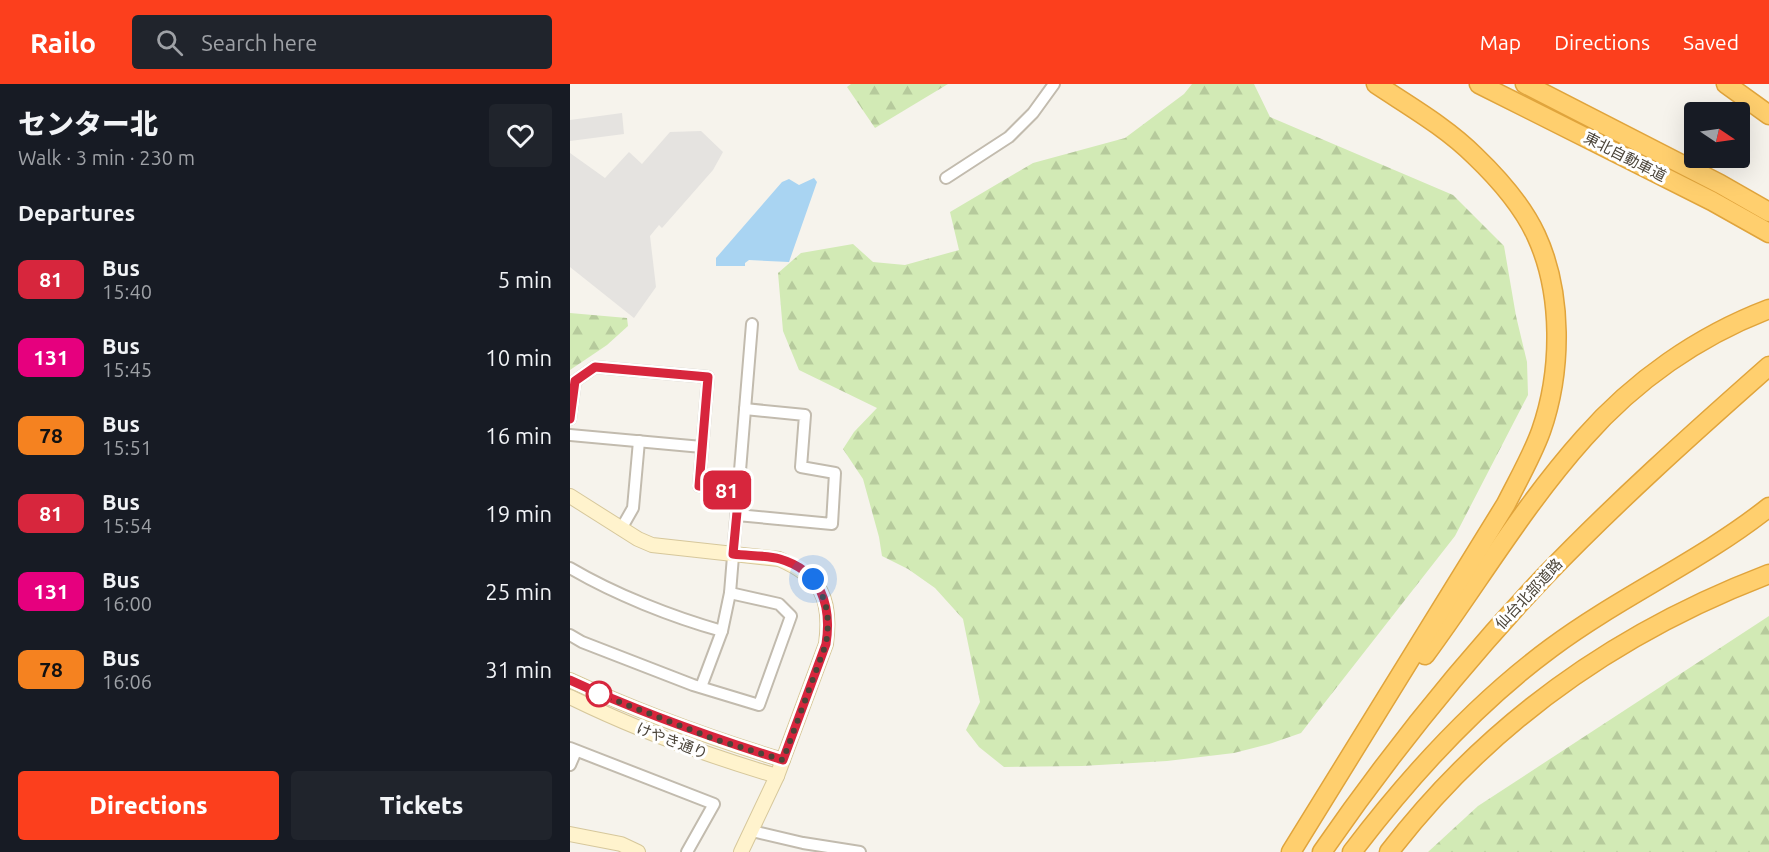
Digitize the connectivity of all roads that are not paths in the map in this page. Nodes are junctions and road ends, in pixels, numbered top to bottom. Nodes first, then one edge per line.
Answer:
1 (1054, 84) edge
2 (1376, 84) edge
3 (1479, 84) edge
4 (1525, 84) edge
5 (1726, 84) edge
6 (1769, 116) edge
7 (946, 178) dead end
8 (1769, 212) edge
9 (1769, 233) edge
10 (1769, 309) edge
11 (752, 324) dead end
12 (1769, 366) edge
13 (745, 410) junction
14 (570, 419) edge
15 (570, 435) edge
16 (639, 441) junction
17 (702, 447) junction
18 (739, 491) junction
19 (570, 496) edge
20 (1769, 507) edge
21 (737, 515) junction
22 (621, 529) junction
23 (733, 554) junction
24 (570, 568) edge
25 (1769, 574) edge
26 (730, 593) junction
27 (722, 631) junction
28 (570, 635) edge
29 (570, 680) edge
30 (701, 687) junction
31 (570, 697) edge
32 (573, 749) edge
33 (1355, 751) junction
34 (783, 760) junction
35 (570, 765) edge
36 (777, 776) junction
37 (752, 831) junction
38 (570, 834) edge
39 (637, 852) edge
40 (687, 852) edge
41 (741, 852) edge
42 (860, 852) edge
43 (1291, 852) edge
44 (1322, 852) edge
45 (1352, 852) edge
46 (1389, 852) edge

1 - 7 street
2 - 33 highway
3 - 9 highway, 東北自動車道
4 - 8 highway, 東北自動車道
5 - 6 highway
10 - 33 highway
11 - 13 street
12 - 44 highway, 仙台北部道路
13 - 18 street
13 - 21 street
14 - 17 street
15 - 16 street
16 - 17 street
16 - 22 street
17 - 18 street
18 - 21 street
19 - 22 street
20 - 45 highway
21 - 23 street
22 - 23 street
23 - 26 street
23 - 34 street
24 - 27 street
25 - 46 highway
26 - 27 street
26 - 30 street
27 - 30 street
28 - 30 street
29 - 34 street
31 - 36 street, けやき通り
32 - 35 street
32 - 40 street
33 - 43 highway
34 - 36 street
36 - 37 street
37 - 41 street
37 - 42 street
38 - 39 street

